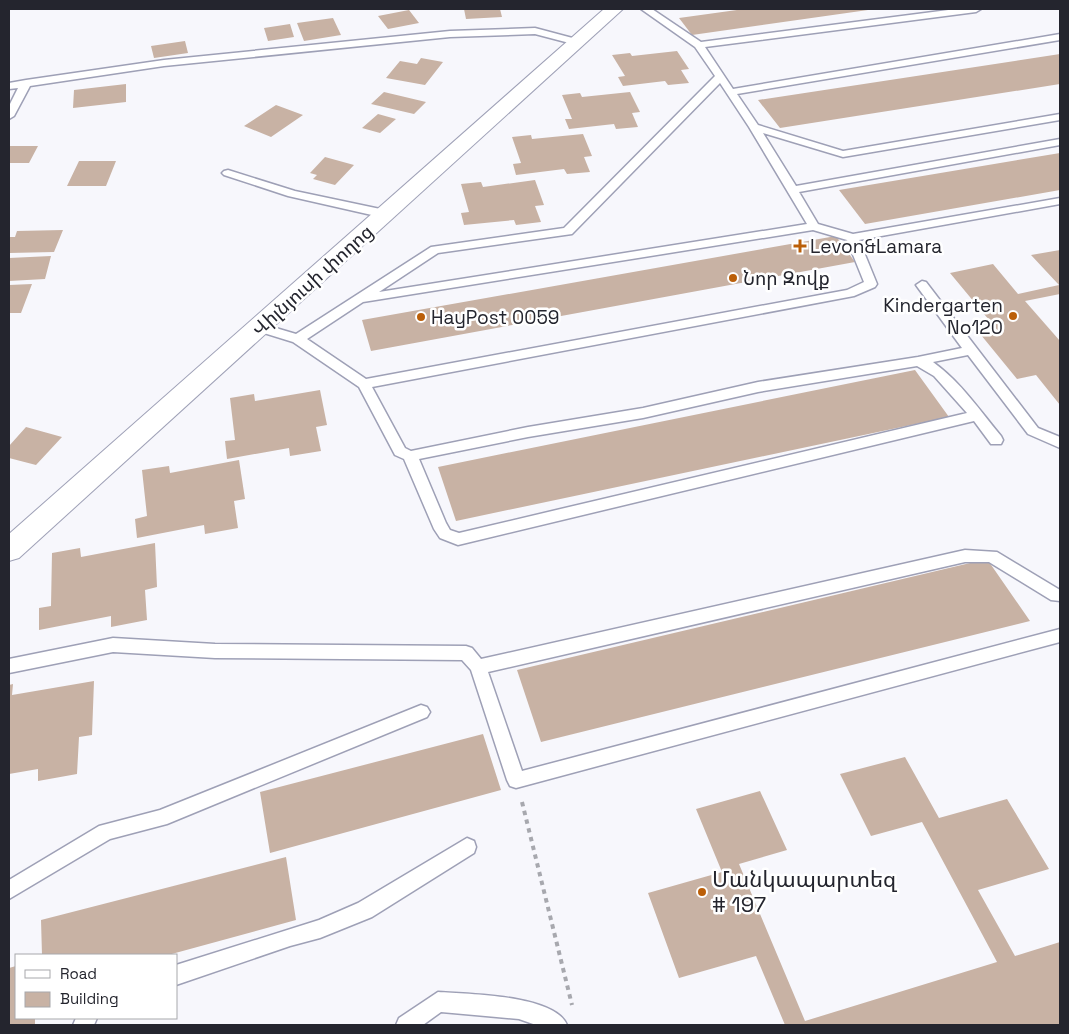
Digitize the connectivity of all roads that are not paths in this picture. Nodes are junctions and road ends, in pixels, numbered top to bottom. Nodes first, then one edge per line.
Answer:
1 (614, 9) edge
2 (647, 9) edge
3 (976, 9) edge
4 (1060, 37) edge
5 (577, 42) junction
6 (699, 46) junction
7 (721, 76) junction
8 (26, 83) junction
9 (9, 86) edge
10 (732, 92) junction
11 (9, 116) edge
12 (1060, 117) edge
13 (754, 127) junction
14 (1060, 142) edge
15 (228, 173) dead end
16 (793, 190) junction
17 (1060, 201) edge
18 (385, 214) junction
19 (814, 226) junction
20 (852, 238) junction
21 (922, 286) dead end
22 (359, 299) junction
23 (258, 327) junction
24 (298, 339) junction
25 (971, 350) junction
26 (918, 361) junction
27 (364, 384) junction
28 (976, 416) junction
29 (996, 440) dead end
30 (1060, 443) edge
31 (410, 456) junction
32 (9, 550) edge
33 (1059, 598) edge
34 (1060, 636) edge
35 (9, 666) edge
36 (478, 666) junction
37 (421, 712) dead end
38 (467, 847) dead end
39 (9, 890) edge
40 (178, 973) edge
41 (406, 1025) edge
42 (557, 1025) edge

1 - 5 street, Վիլնյուսի փողոց
2 - 6 lane
3 - 6 lane
4 - 10 lane
5 - 8 lane
5 - 18 street, Վիլնյուսի փողոց
6 - 7 lane
7 - 10 lane
7 - 22 lane
8 - 9 lane
8 - 11 lane
10 - 13 lane
12 - 13 lane
13 - 16 lane
14 - 16 lane
15 - 18 lane
16 - 19 lane
17 - 20 lane
18 - 23 street, Վիլնյուսի փողոց
19 - 20 lane
19 - 22 lane
20 - 27 lane
21 - 25 lane
22 - 24 lane
23 - 24 lane
23 - 32 street, Վիլնյուսի փողոց
24 - 27 lane
25 - 26 lane
25 - 30 lane
26 - 28 lane
26 - 31 lane
27 - 31 lane
28 - 29 lane
28 - 31 lane
33 - 36 lane
34 - 36 lane
35 - 36 lane
37 - 39 lane
38 - 40 lane
41 - 42 lane

